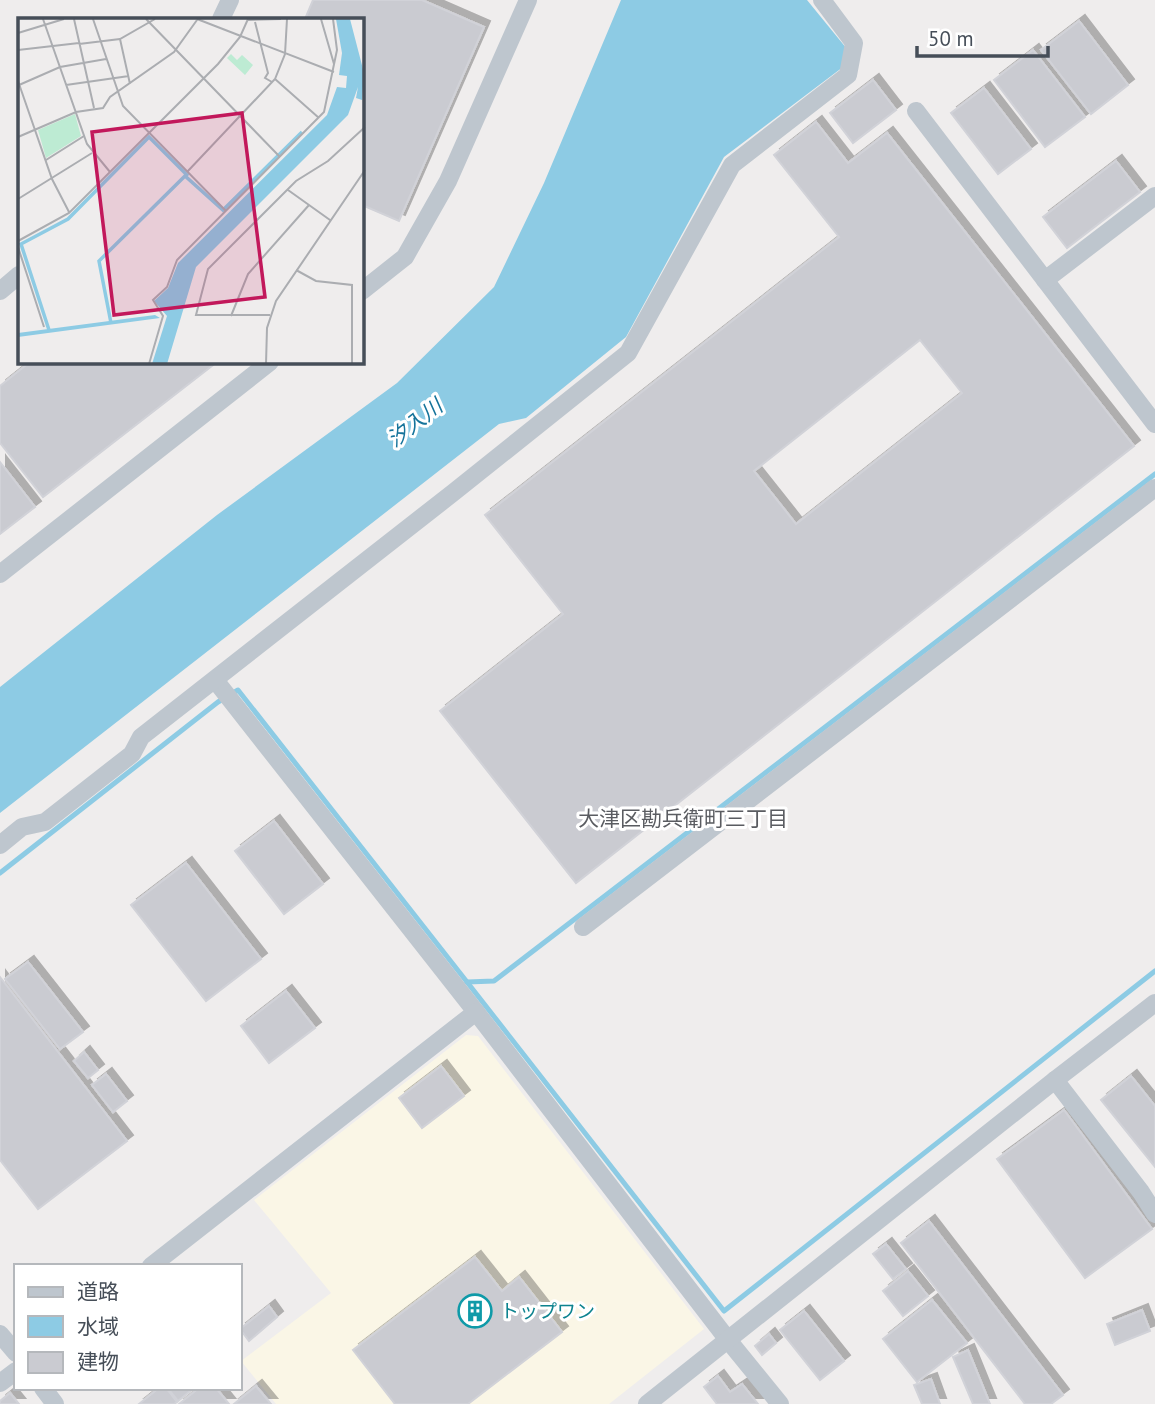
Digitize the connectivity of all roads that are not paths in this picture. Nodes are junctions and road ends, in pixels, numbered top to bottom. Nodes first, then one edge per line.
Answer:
1 (230, 0) edge
2 (528, 0) edge
3 (822, 0) edge
4 (221, 18) edge
5 (916, 111) dead end
6 (1155, 196) edge
7 (18, 276) edge
8 (1045, 280) junction
9 (364, 288) edge
10 (0, 292) edge
11 (268, 364) edge
12 (1155, 424) edge
13 (1155, 488) edge
14 (0, 574) edge
15 (215, 680) junction
16 (0, 845) edge
17 (583, 927) dead end
18 (1155, 1003) edge
19 (476, 1012) junction
20 (1055, 1080) junction
21 (1155, 1214) edge
22 (153, 1264) edge
23 (0, 1334) edge
24 (728, 1340) junction
25 (14, 1351) edge
26 (647, 1404) edge
27 (780, 1404) edge

1 - 4 street
2 - 9 street
3 - 15 street
5 - 8 street
6 - 8 street
7 - 10 street
8 - 12 street
11 - 14 street
13 - 17 street
15 - 16 street
15 - 19 street
18 - 20 street
19 - 22 street
19 - 24 street
20 - 21 street
20 - 24 street
23 - 25 street
24 - 26 street
24 - 27 street

